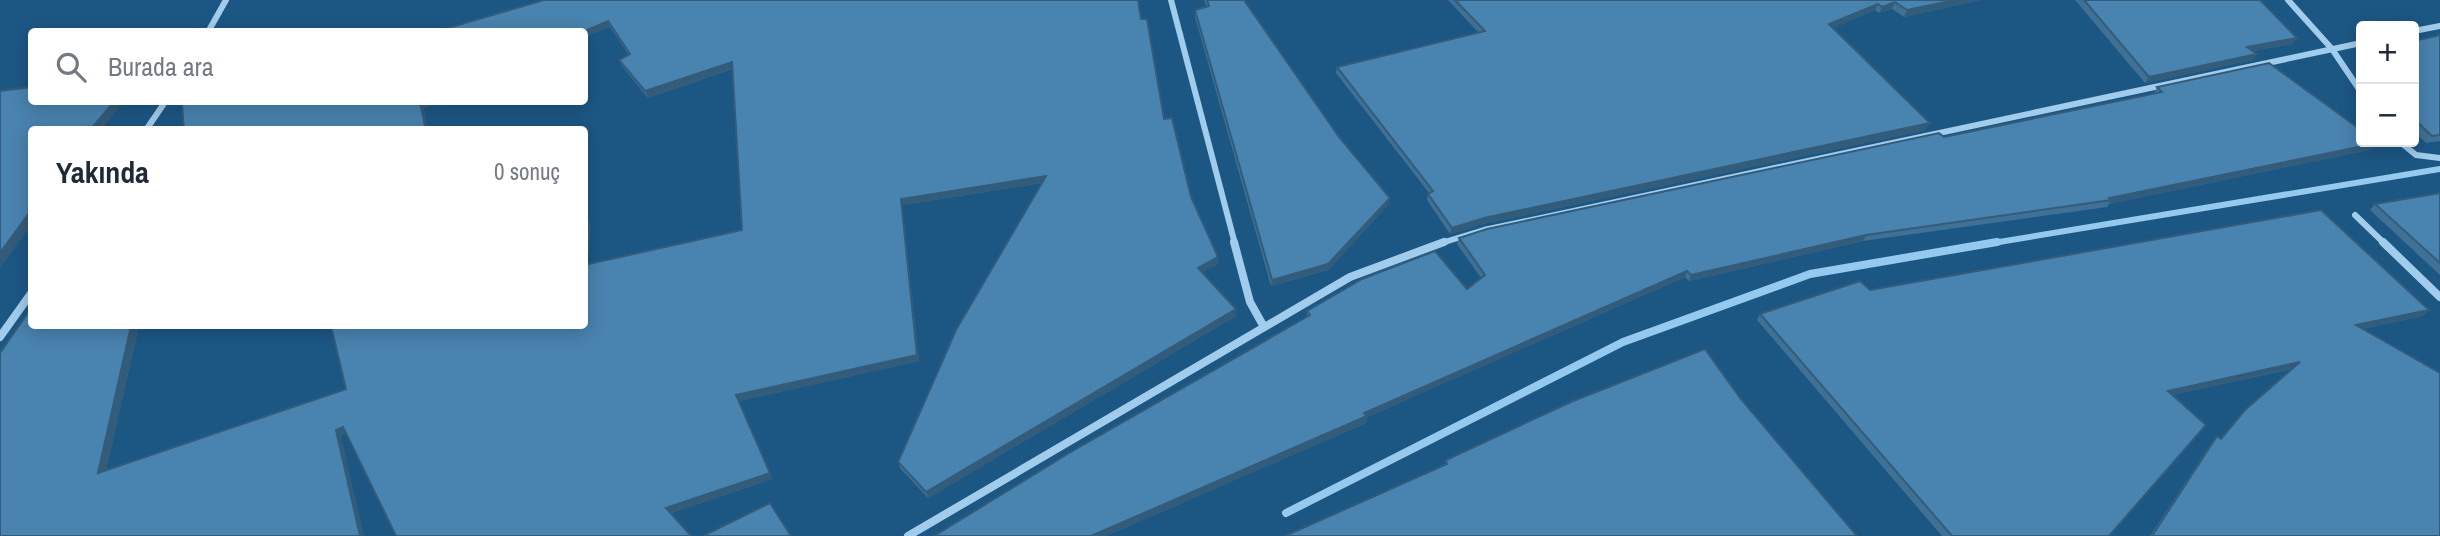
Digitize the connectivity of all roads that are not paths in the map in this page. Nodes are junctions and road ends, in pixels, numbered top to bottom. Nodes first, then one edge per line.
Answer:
1 (226, 0) edge
2 (1171, 0) edge
3 (2288, 0) edge
4 (2440, 26) edge
5 (210, 28) edge
6 (2419, 30) edge
7 (2356, 44) edge
8 (2332, 49) junction
9 (2356, 85) edge
10 (163, 105) edge
11 (149, 126) edge
12 (2406, 147) edge
13 (2440, 158) edge
14 (2355, 215) dead end
15 (2440, 297) edge
16 (28, 298) edge
17 (1264, 327) junction
18 (0, 337) edge
19 (908, 536) edge

1 - 5 street
2 - 17 street
3 - 8 street
4 - 6 street
7 - 8 street
8 - 9 street
8 - 17 street
10 - 11 street
12 - 13 street
14 - 15 street
16 - 18 street
17 - 19 street

